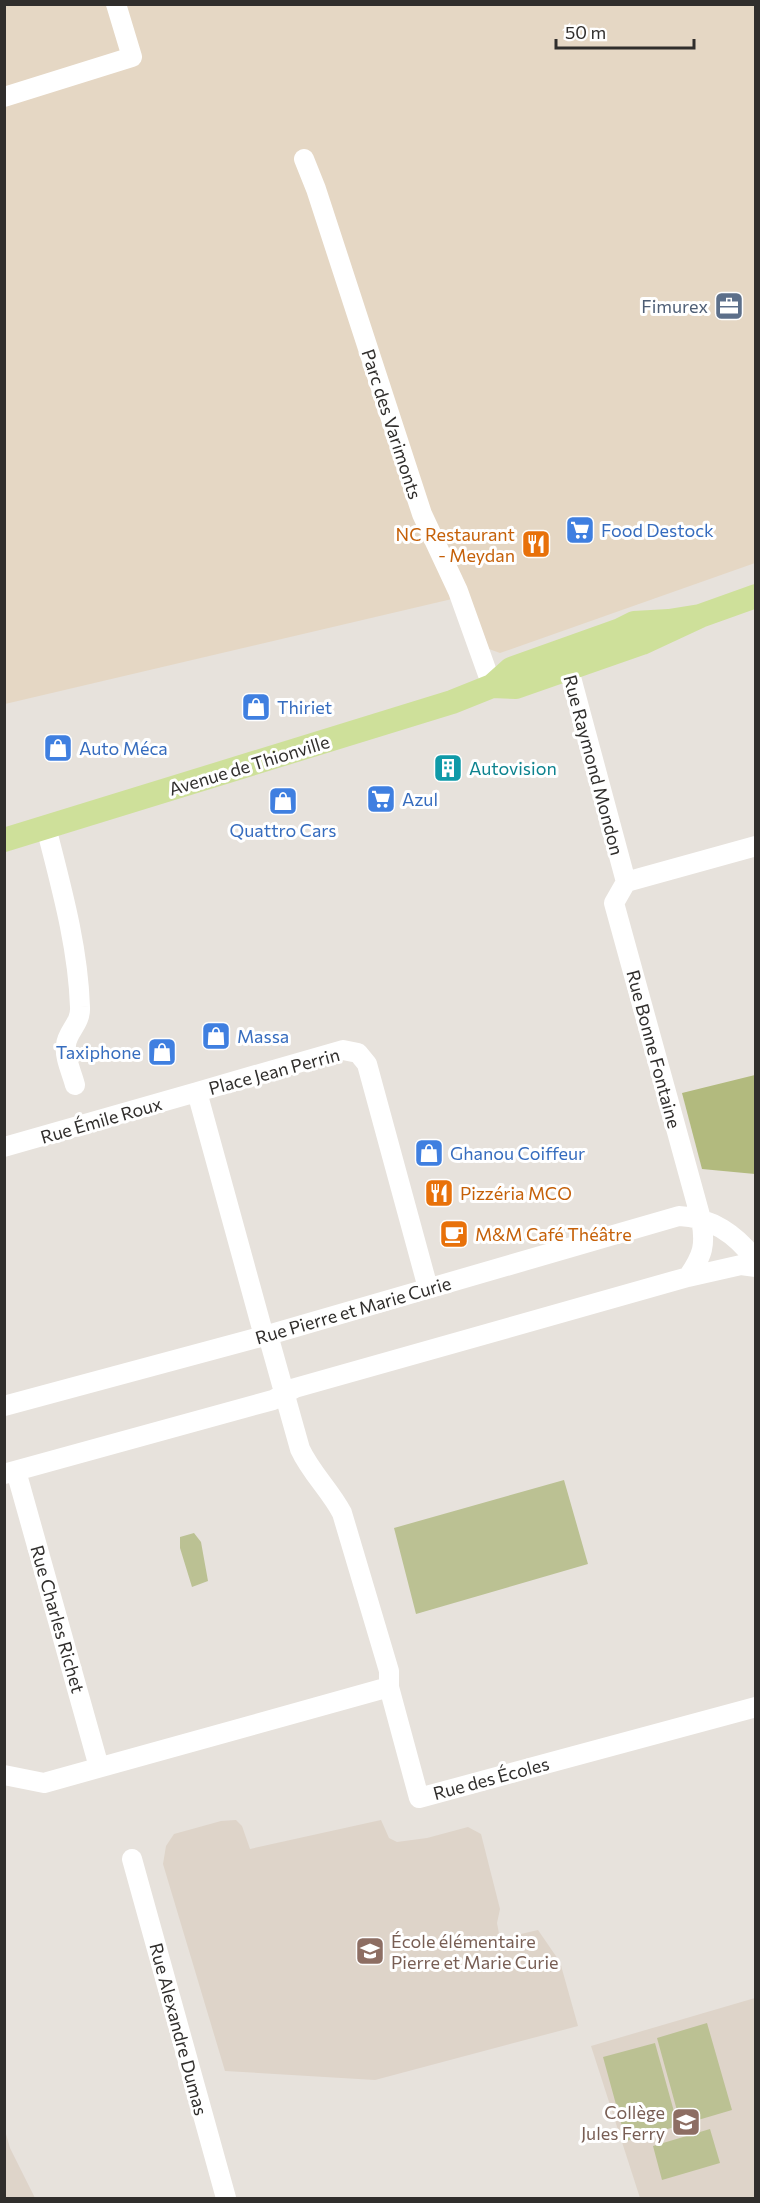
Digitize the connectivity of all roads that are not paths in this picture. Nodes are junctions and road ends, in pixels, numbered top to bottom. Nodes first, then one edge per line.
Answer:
1 (116, 4) edge
2 (4, 98) edge
3 (304, 159) dead end
4 (756, 596) edge
5 (566, 659) junction
6 (492, 686) junction
7 (46, 827) junction
8 (4, 840) edge
9 (756, 846) edge
10 (626, 882) junction
11 (75, 1085) dead end
12 (196, 1092) junction
13 (4, 1147) edge
14 (701, 1219) junction
15 (752, 1246) edge
16 (756, 1267) edge
17 (688, 1277) junction
18 (428, 1288) junction
19 (266, 1335) junction
20 (285, 1395) junction
21 (4, 1406) edge
22 (10, 1473) edge
23 (389, 1687) junction
24 (756, 1707) edge
25 (99, 1767) junction
26 (4, 1775) edge
27 (132, 1859) dead end
28 (226, 2199) edge

1 - 2 street
3 - 6 street, Parc des Varimonts
4 - 5 main road, Avenue de Thionville
5 - 6 main road, Avenue de Thionville
5 - 10 street, Rue Raymond Mondon
6 - 7 main road, Avenue de Thionville
7 - 8 main road, Avenue de Thionville
7 - 11 street
9 - 10 street
10 - 14 street, Rue Bonne Fontaine
12 - 13 street, Rue Émile Roux
12 - 18 street, Place Jean Perrin
12 - 19 street, Place Jean Perrin
14 - 15 street, Rue Pierre et Marie Curie
14 - 17 street
14 - 18 street, Rue Pierre et Marie Curie
16 - 17 street
17 - 20 street
18 - 19 street, Rue Pierre et Marie Curie
19 - 20 street, Place Jean Perrin
19 - 21 street, Rue Pierre et Marie Curie
20 - 22 street
20 - 23 street, Place Jean Perrin
22 - 25 street, Rue Charles Richet
23 - 24 street, Rue des Écoles
23 - 25 street
25 - 26 street
27 - 28 street, Rue Alexandre Dumas

